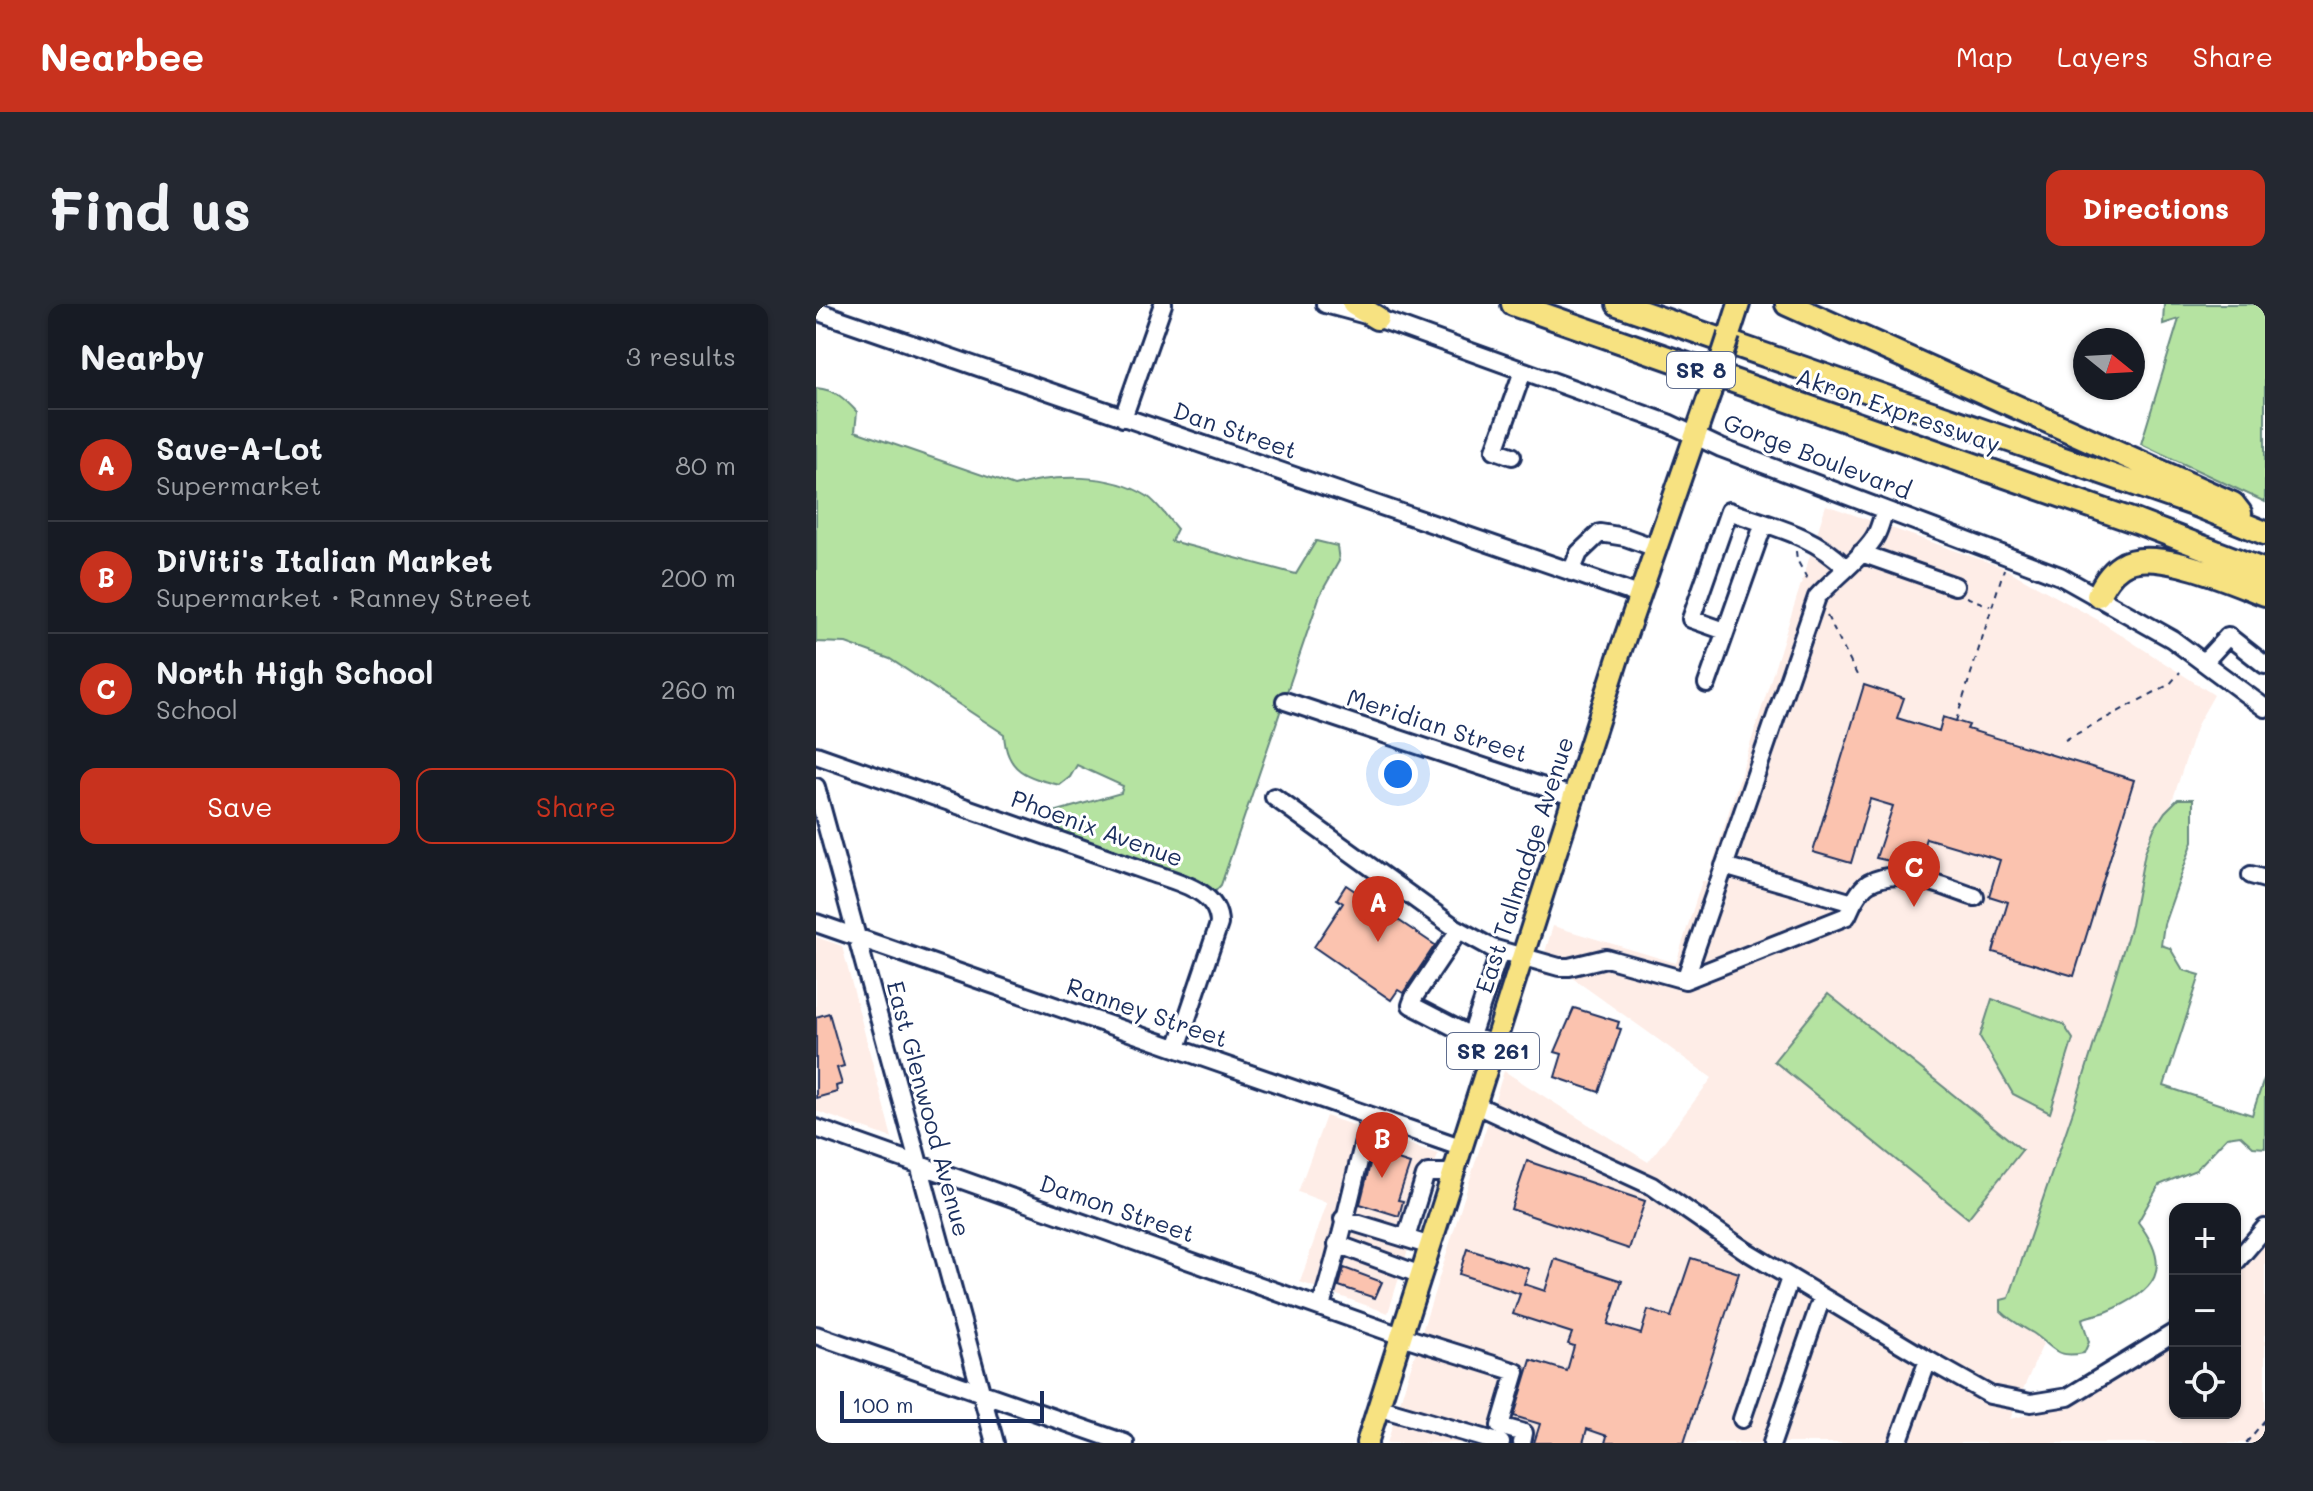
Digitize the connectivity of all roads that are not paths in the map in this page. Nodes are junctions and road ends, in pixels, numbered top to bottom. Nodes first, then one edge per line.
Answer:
1 (1163, 304) edge
2 (1325, 304) edge
3 (1354, 304) edge
4 (1513, 304) edge
5 (1618, 304) edge
6 (1739, 304) edge
7 (1787, 304) edge
8 (816, 311) edge
9 (1377, 318) junction
10 (1523, 371) junction
11 (1123, 418) junction
12 (1696, 435) junction
13 (1512, 456) dead end
14 (1885, 510) junction
15 (1764, 523) junction
16 (2258, 530) edge
17 (1656, 548) junction
18 (1861, 553) junction
19 (1845, 567) junction
20 (2265, 571) edge
21 (1571, 572) junction
22 (1955, 586) road end
23 (2265, 594) edge
24 (1639, 595) junction
25 (2098, 595) junction
26 (1725, 631) junction
27 (2205, 661) junction
28 (2265, 665) edge
29 (1707, 684) dead end
30 (1285, 701) dead end
31 (2265, 708) edge
32 (816, 755) edge
33 (816, 787) edge
34 (1274, 797) dead end
35 (1574, 797) junction
36 (1724, 866) junction
37 (1975, 897) dead end
38 (1853, 903) junction
39 (816, 923) edge
40 (1459, 930) junction
41 (857, 935) junction
42 (1500, 951) junction
43 (1523, 957) junction
44 (1685, 980) junction
45 (1471, 1036) junction
46 (1495, 1044) junction
47 (1177, 1048) junction
48 (1476, 1105) junction
49 (1370, 1118) junction
50 (816, 1128) edge
51 (1463, 1148) junction
52 (919, 1165) junction
53 (1454, 1173) junction
54 (1343, 1219) junction
55 (2265, 1228) edge
56 (1406, 1238) junction
57 (1431, 1246) junction
58 (1337, 1250) junction
59 (2241, 1256) edge
60 (1421, 1275) junction
61 (1790, 1278) junction
62 (1822, 1297) junction
63 (1321, 1306) junction
64 (816, 1335) edge
65 (1401, 1336) junction
66 (2169, 1336) edge
67 (1928, 1360) junction
68 (980, 1393) junction
69 (1377, 1407) junction
70 (1742, 1419) dead end
71 (995, 1443) edge
72 (1125, 1443) edge
73 (1367, 1443) edge
74 (1501, 1443) edge
75 (1522, 1443) edge
76 (1772, 1443) edge
77 (1898, 1443) edge

1 - 11 street
2 - 9 street, Gorge Boulevard
3 - 9 highway
4 - 20 highway, Akron Expressway / SR 8
5 - 16 highway, Akron Expressway / SR 8
6 - 12 main road, East Tallmadge Avenue / SR 261, bridge
7 - 16 highway
8 - 11 street, Dan Street
9 - 10 street, Gorge Boulevard
10 - 12 street, Gorge Boulevard
10 - 13 street
11 - 21 street, Dan Street
12 - 14 street, Gorge Boulevard
12 - 17 main road, East Tallmadge Avenue / SR 261
14 - 18 street
14 - 25 street, Gorge Boulevard
15 - 19 street
15 - 26 street
15 - 26 street
17 - 21 street
17 - 24 main road, East Tallmadge Avenue / SR 261
18 - 19 street
18 - 22 street
19 - 36 street
21 - 24 street, Dan Street
23 - 25 highway
24 - 35 main road, East Tallmadge Avenue / SR 261
25 - 27 street, Gorge Boulevard
26 - 29 street
27 - 28 street
27 - 31 street, Gorge Boulevard
30 - 35 street, Meridian Street
32 - 47 street, Phoenix Avenue
33 - 41 street, East Glenwood Avenue
34 - 40 street
35 - 43 main road, East Tallmadge Avenue / SR 261
36 - 38 street
36 - 44 street
37 - 38 street
38 - 44 street
39 - 41 street, Ranney Street
40 - 42 street
40 - 45 street
41 - 47 street, Ranney Street
41 - 52 street, East Glenwood Avenue
42 - 43 street
42 - 45 street
43 - 44 street
43 - 46 main road, East Tallmadge Avenue / SR 261
45 - 46 street
46 - 48 main road, East Tallmadge Avenue / SR 261
47 - 49 street, Ranney Street
48 - 51 main road, East Tallmadge Avenue / SR 261
48 - 61 street
49 - 51 street, Ranney Street
49 - 54 street
50 - 52 street, Damon Street
51 - 53 main road, East Tallmadge Avenue / SR 261
52 - 63 street, Damon Street
52 - 68 street, East Glenwood Avenue
53 - 56 street
53 - 57 main road, East Tallmadge Avenue / SR 261
54 - 56 street
54 - 58 street
55 - 59 street
56 - 57 street
57 - 60 main road, East Tallmadge Avenue / SR 261
58 - 60 street
58 - 63 street
60 - 65 main road, East Tallmadge Avenue / SR 261
61 - 62 street
61 - 70 street
62 - 67 street
62 - 76 street
63 - 65 street, Damon Street
64 - 68 street
65 - 69 main road, East Tallmadge Avenue / SR 261
65 - 75 street, Damon Street
66 - 67 street
67 - 77 street
68 - 71 street, East Glenwood Avenue
68 - 72 street
69 - 73 main road, East Tallmadge Avenue / SR 261
69 - 74 street

